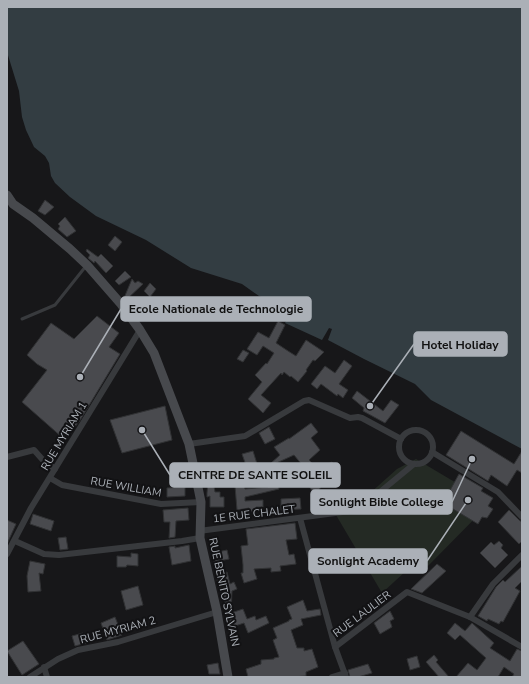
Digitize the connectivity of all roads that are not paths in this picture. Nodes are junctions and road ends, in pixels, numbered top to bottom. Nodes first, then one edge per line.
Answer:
1 (7, 195) edge
2 (87, 265) junction
3 (22, 320) dead end
4 (140, 330) junction
5 (401, 438) junction
6 (189, 444) junction
7 (432, 452) junction
8 (7, 457) edge
9 (414, 464) junction
10 (55, 469) junction
11 (50, 478) junction
12 (201, 502) junction
13 (522, 517) edge
14 (300, 518) junction
15 (200, 535) junction
16 (15, 541) junction
17 (7, 554) edge
18 (522, 555) edge
19 (217, 612) junction
20 (470, 617) junction
21 (336, 647) junction
22 (522, 647) edge
23 (44, 667) junction
24 (345, 675) edge
25 (30, 677) edge
26 (47, 677) edge
27 (228, 677) edge
28 (332, 677) edge

1 - 2 main road, RUE BENITO SYLVAIN
2 - 3 lane
2 - 4 main road, RUE BENITO SYLVAIN
4 - 6 main road, RUE BENITO SYLVAIN
4 - 10 street, RUE MYRIAM 1
5 - 6 street
5 - 7 street
5 - 9 street
6 - 12 main road, RUE BENITO SYLVAIN
7 - 9 street
7 - 13 street
8 - 10 street
9 - 14 street, 1E RUE CHALET
10 - 11 street, RUE MYRIAM 1
11 - 12 street, RUE WILLIAM
11 - 16 street, RUE MYRIAM 1
12 - 15 main road, RUE BENITO SYLVAIN
14 - 15 street, 1E RUE CHALET
14 - 21 street, RUE LAULIER
15 - 16 street, 1E RUE CHALET
15 - 19 main road, RUE BENITO SYLVAIN
16 - 17 street, RUE MYRIAM 1
18 - 20 street
19 - 23 street, RUE MYRIAM 2
19 - 27 main road, RUE BENITO SYLVAIN
20 - 21 street, RUE LAULIER
20 - 22 street, RUE LAULIER
21 - 24 street
23 - 25 street, RUE MYRIAM 2
23 - 26 street
24 - 28 street

